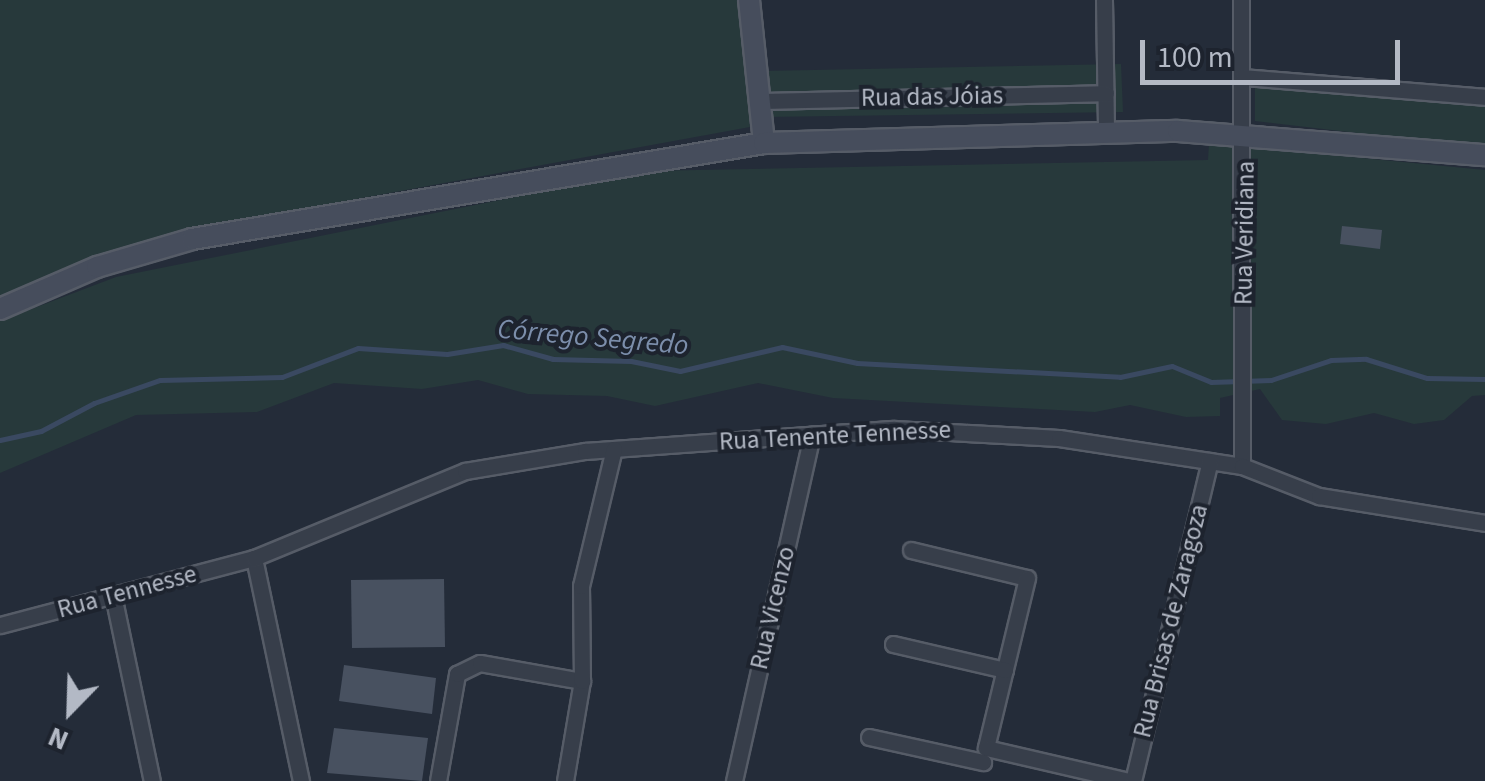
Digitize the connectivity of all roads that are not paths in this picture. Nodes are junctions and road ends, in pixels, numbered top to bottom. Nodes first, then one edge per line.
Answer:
1 (749, 0) edge
2 (1104, 0) edge
3 (1241, 0) edge
4 (1243, 77) junction
5 (1106, 93) junction
6 (1485, 97) edge
7 (759, 101) junction
8 (1244, 133) junction
9 (1106, 134) junction
10 (764, 143) junction
11 (1485, 155) edge
12 (0, 309) edge
13 (812, 435) junction
14 (614, 449) junction
15 (1210, 461) junction
16 (1242, 466) junction
17 (1485, 523) edge
18 (911, 550) dead end
19 (254, 558) junction
20 (112, 596) junction
21 (0, 625) edge
22 (893, 644) dead end
23 (1005, 670) junction
24 (582, 680) junction
25 (869, 737) dead end
26 (985, 755) junction
27 (152, 781) edge
28 (302, 781) edge
29 (438, 781) edge
30 (565, 781) edge
31 (734, 781) edge
32 (979, 781) edge
33 (1131, 781) edge

1 - 7 main road
2 - 5 street
3 - 4 street, Rua Veridiana
4 - 6 street
4 - 8 street, Rua Veridiana
5 - 7 street, Rua das Jóias
5 - 9 street
7 - 10 main road
8 - 9 main road
8 - 11 main road
8 - 16 street, Rua Veridiana
9 - 10 main road
10 - 12 main road
13 - 14 street, Rua Tenente Tennesse
13 - 15 street, Rua Tenente Tennesse
13 - 31 street, Rua Vicenzo
14 - 19 street, Rua Tenente Tennesse
14 - 24 street
15 - 16 street, Rua Tenente Tennesse
15 - 33 street, Rua Brisas de Zaragoza
16 - 17 street, Rua Tenente Tennesse
18 - 23 street
19 - 20 street, Rua Tennesse
19 - 28 street
20 - 21 street, Rua Tennesse
20 - 27 street
22 - 23 street
23 - 26 street
24 - 29 street
24 - 30 street
25 - 26 street
26 - 32 street
26 - 33 street

